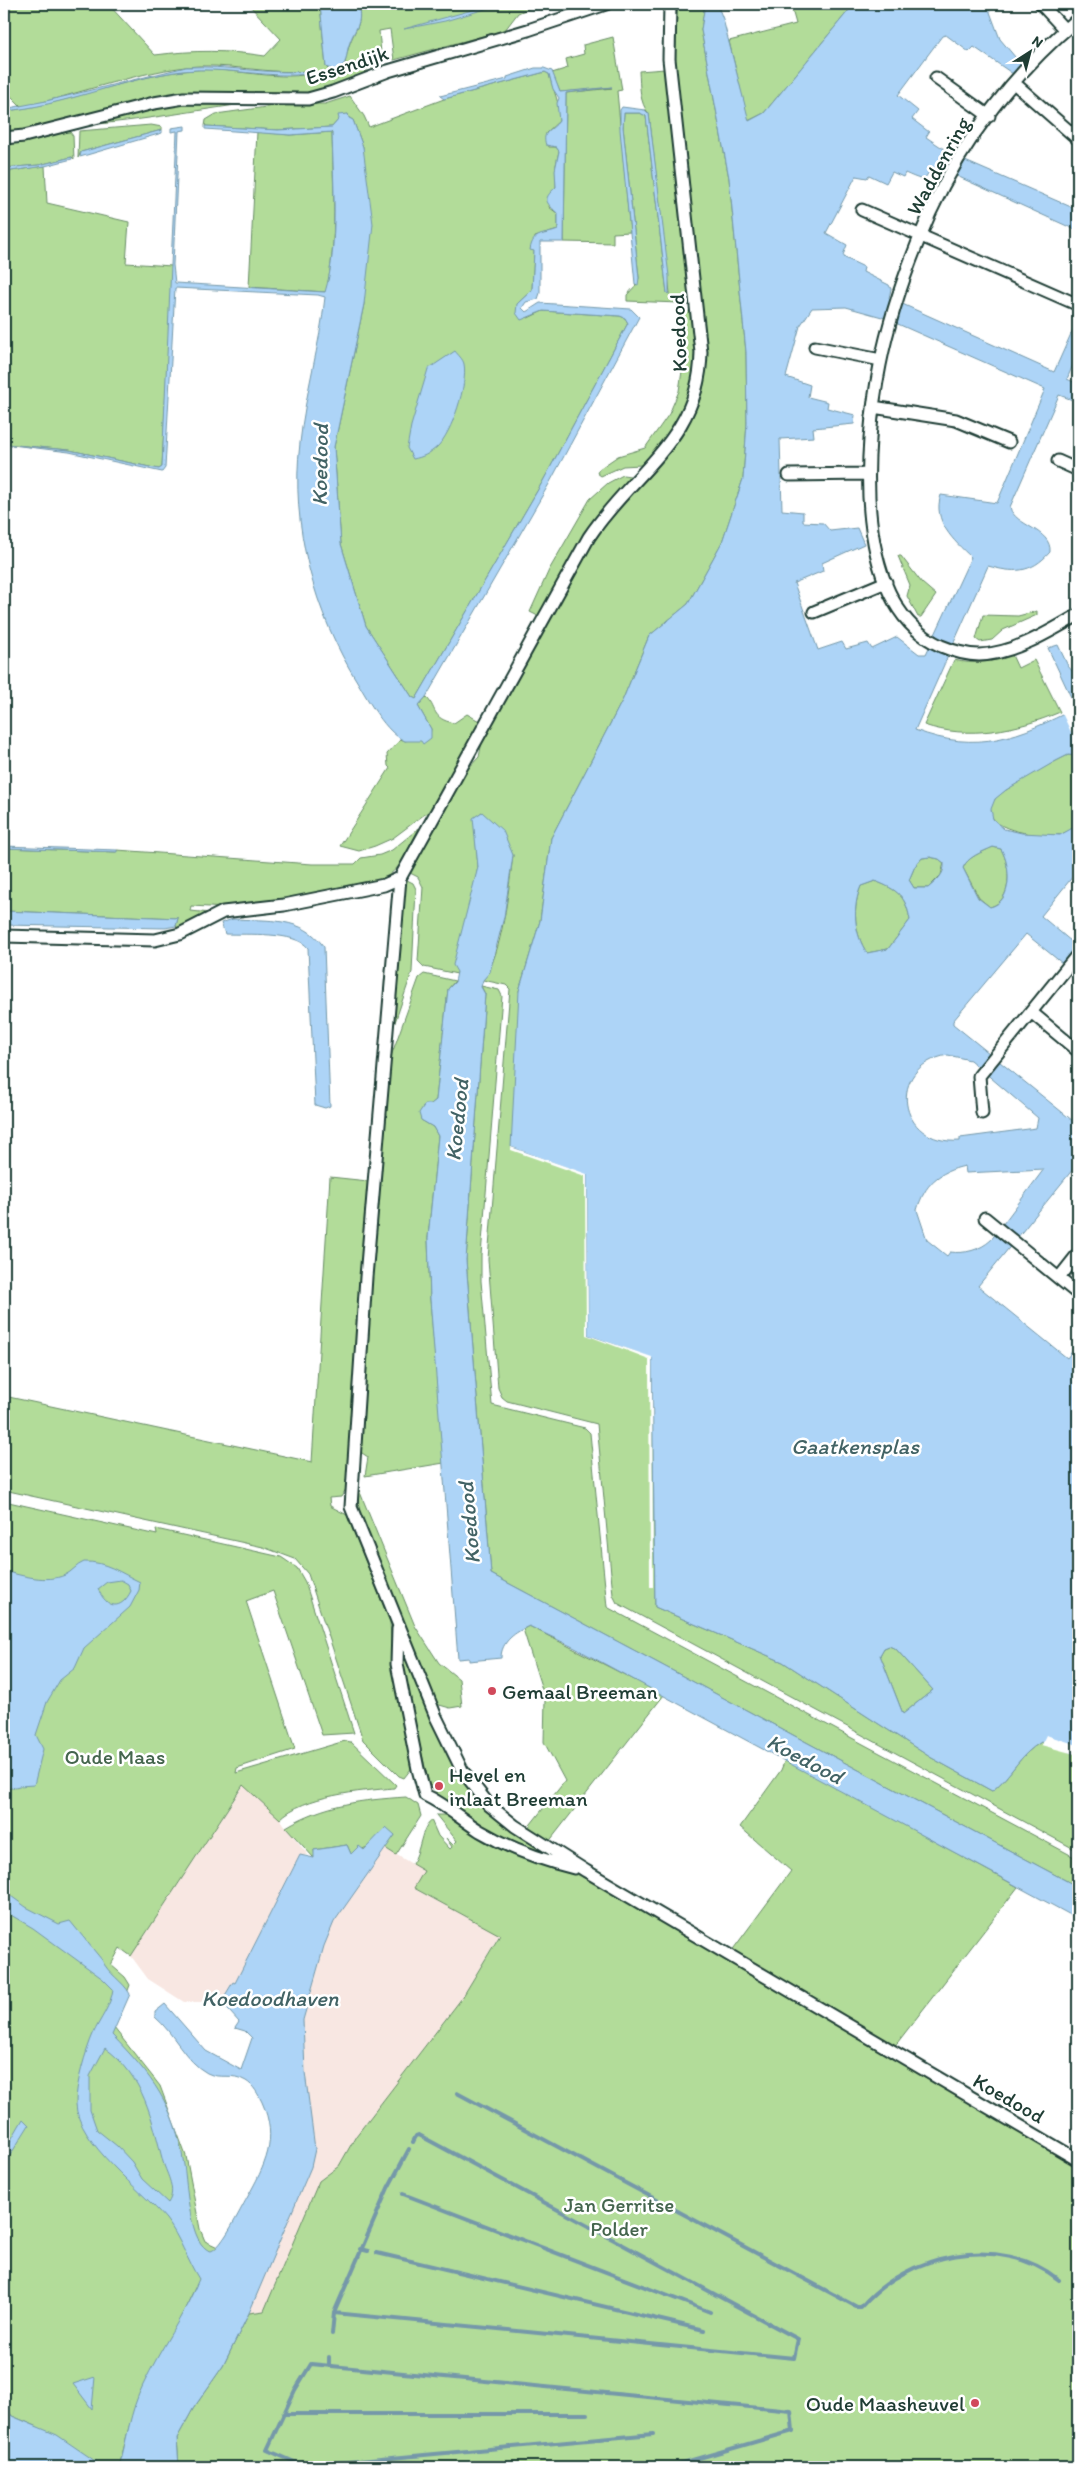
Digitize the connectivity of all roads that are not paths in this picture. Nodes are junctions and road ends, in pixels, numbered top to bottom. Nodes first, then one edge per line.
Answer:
1 (606, 4) edge
2 (670, 4) edge
3 (1041, 4) edge
4 (1078, 19) edge
5 (1065, 30) junction
6 (936, 78) dead end
7 (1014, 82) junction
8 (988, 116) junction
9 (4, 138) edge
10 (1078, 139) edge
11 (862, 210) dead end
12 (921, 236) junction
13 (1074, 304) dead end
14 (816, 347) dead end
15 (881, 360) junction
16 (873, 407) junction
17 (1009, 442) dead end
18 (1058, 461) dead end
19 (1078, 470) edge
20 (868, 474) junction
21 (789, 475) dead end
22 (886, 582) junction
23 (814, 612) dead end
24 (1078, 616) edge
25 (400, 878) junction
26 (4, 936) edge
27 (1078, 954) edge
28 (1031, 1012) junction
29 (1078, 1051) edge
30 (982, 1113) dead end
31 (985, 1218) dead end
32 (1078, 1254) edge
33 (1059, 1278) junction
34 (1078, 1294) edge
35 (398, 1627) junction
36 (586, 1871) junction
37 (1078, 2160) edge

1 - 9 street, Essendijk
2 - 25 street, Koedood
3 - 5 street
4 - 5 street, Waddenring
5 - 7 street, Waddenring
6 - 8 street, Waddenring
7 - 8 street, Waddenring
7 - 10 street
8 - 12 street, Waddenring
11 - 12 street, Waddenring
12 - 13 street
12 - 15 street, Waddenring
14 - 15 street
15 - 16 street, Waddenring
16 - 17 street
16 - 20 street, Waddenring
18 - 19 street
20 - 21 street
20 - 22 street, Waddenring
22 - 23 street
22 - 24 street, Waddenring
25 - 26 street
25 - 35 street, Koedood
27 - 28 street
28 - 29 street
28 - 30 street
31 - 33 street
32 - 33 street
33 - 34 street
35 - 36 street, Koedood
35 - 36 street
36 - 37 street, Koedood

